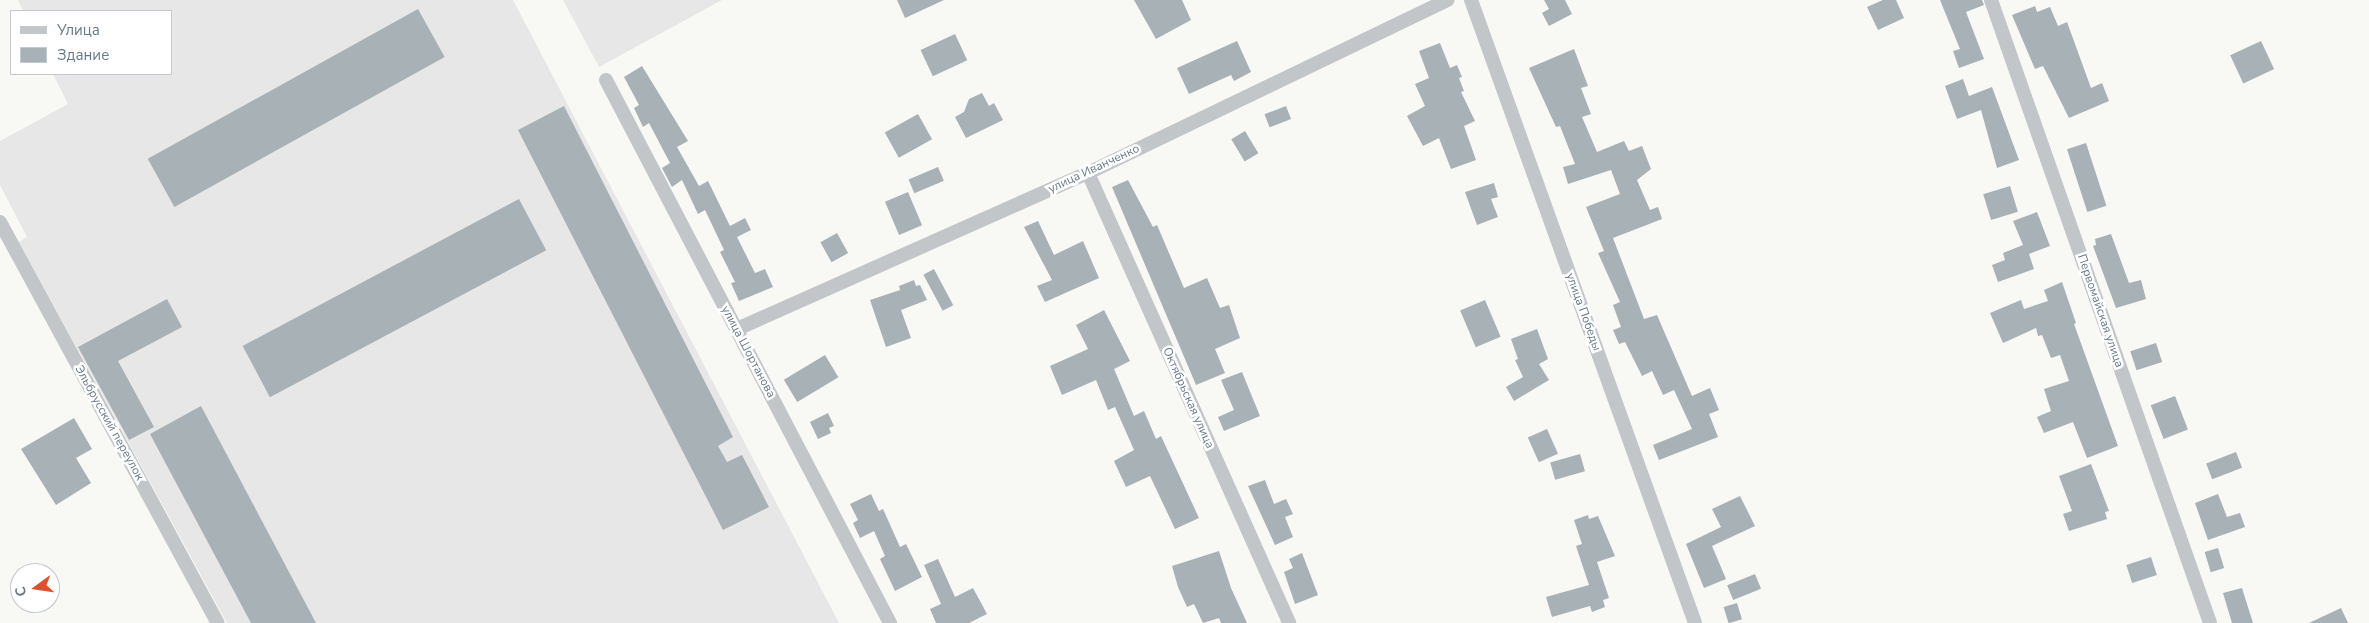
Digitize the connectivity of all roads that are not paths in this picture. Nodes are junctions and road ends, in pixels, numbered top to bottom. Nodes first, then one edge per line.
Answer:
1 (1447, 0) edge
2 (1470, 0) edge
3 (1991, 0) edge
4 (606, 80) dead end
5 (1088, 173) junction
6 (0, 222) edge
7 (737, 329) junction
8 (218, 623) edge
9 (890, 623) edge
10 (1289, 623) edge
11 (1695, 623) edge
12 (2210, 623) edge

1 - 5 street, улица Иванченко
2 - 11 street, улица Победы
3 - 12 street, Первомайская улица
4 - 7 street, улица Шортанова
5 - 7 street, улица Иванченко
5 - 10 street, Октябрьская улица
6 - 8 street, Эльбрусский переулок
7 - 9 street, улица Шортанова

